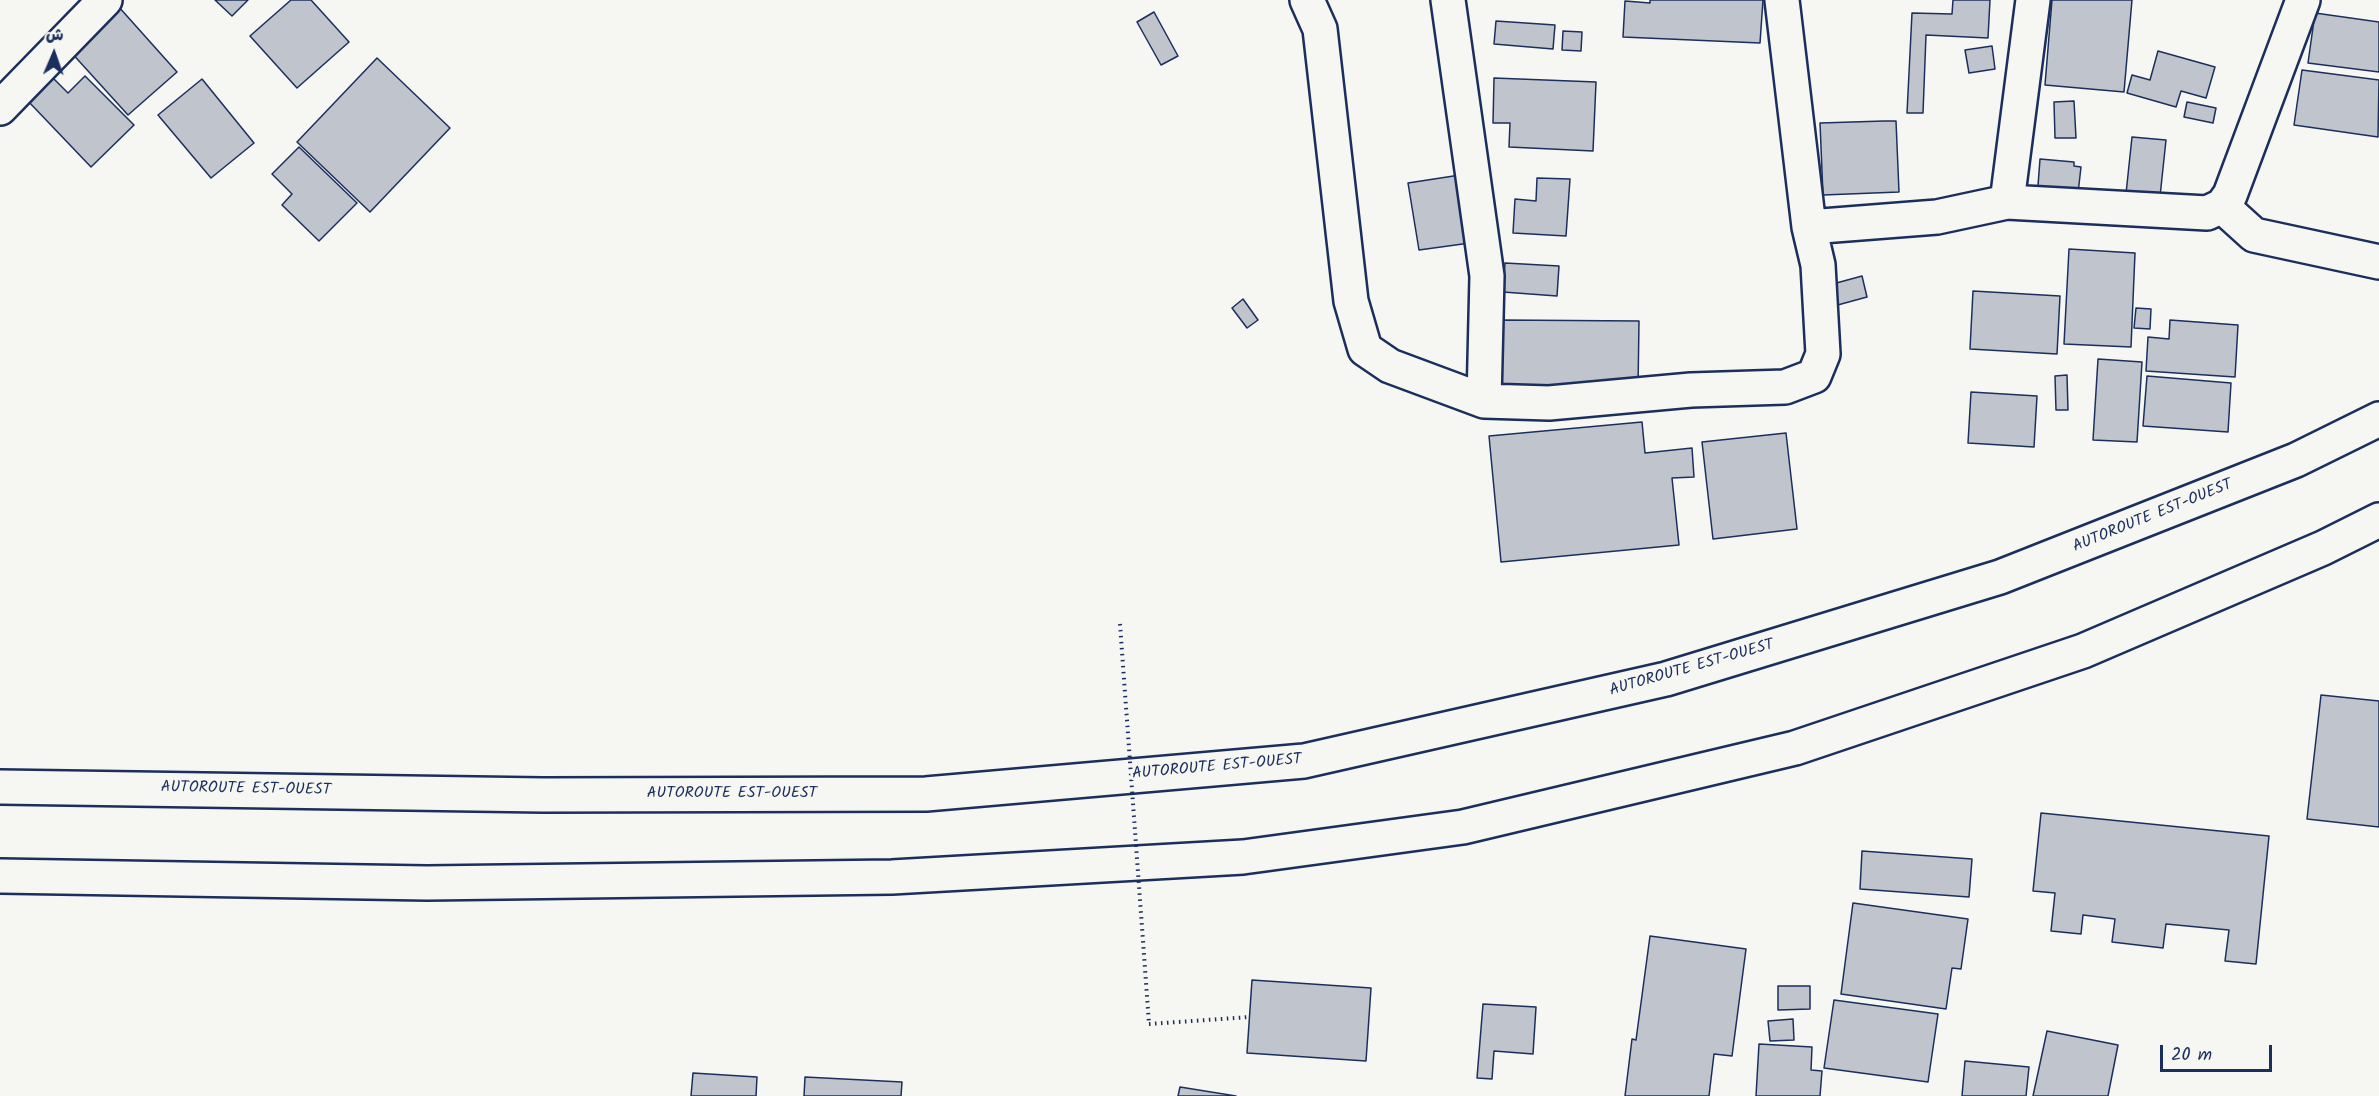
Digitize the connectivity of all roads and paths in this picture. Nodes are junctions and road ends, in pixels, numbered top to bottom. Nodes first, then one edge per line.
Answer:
1 (105, 0) edge
2 (1307, 0) edge
3 (1448, 0) edge
4 (1782, 0) edge
5 (2033, 0) edge
6 (2303, 0) edge
7 (0, 108) edge
8 (2007, 202) junction
9 (2222, 206) junction
10 (1809, 227) junction
11 (2379, 262) edge
12 (1484, 401) junction
13 (2379, 419) edge
14 (2379, 520) edge
15 (1120, 624) dead end
16 (0, 787) edge
17 (0, 876) edge
18 (1250, 1017) dead end

1 - 7 main road
2 - 12 main road
3 - 12 main road
4 - 10 main road
5 - 8 main road
6 - 9 main road
8 - 9 main road
8 - 10 main road
9 - 11 main road
10 - 12 main road
13 - 16 main road, AUTOROUTE EST-OUEST
14 - 17 main road
15 - 18 path, bridge

